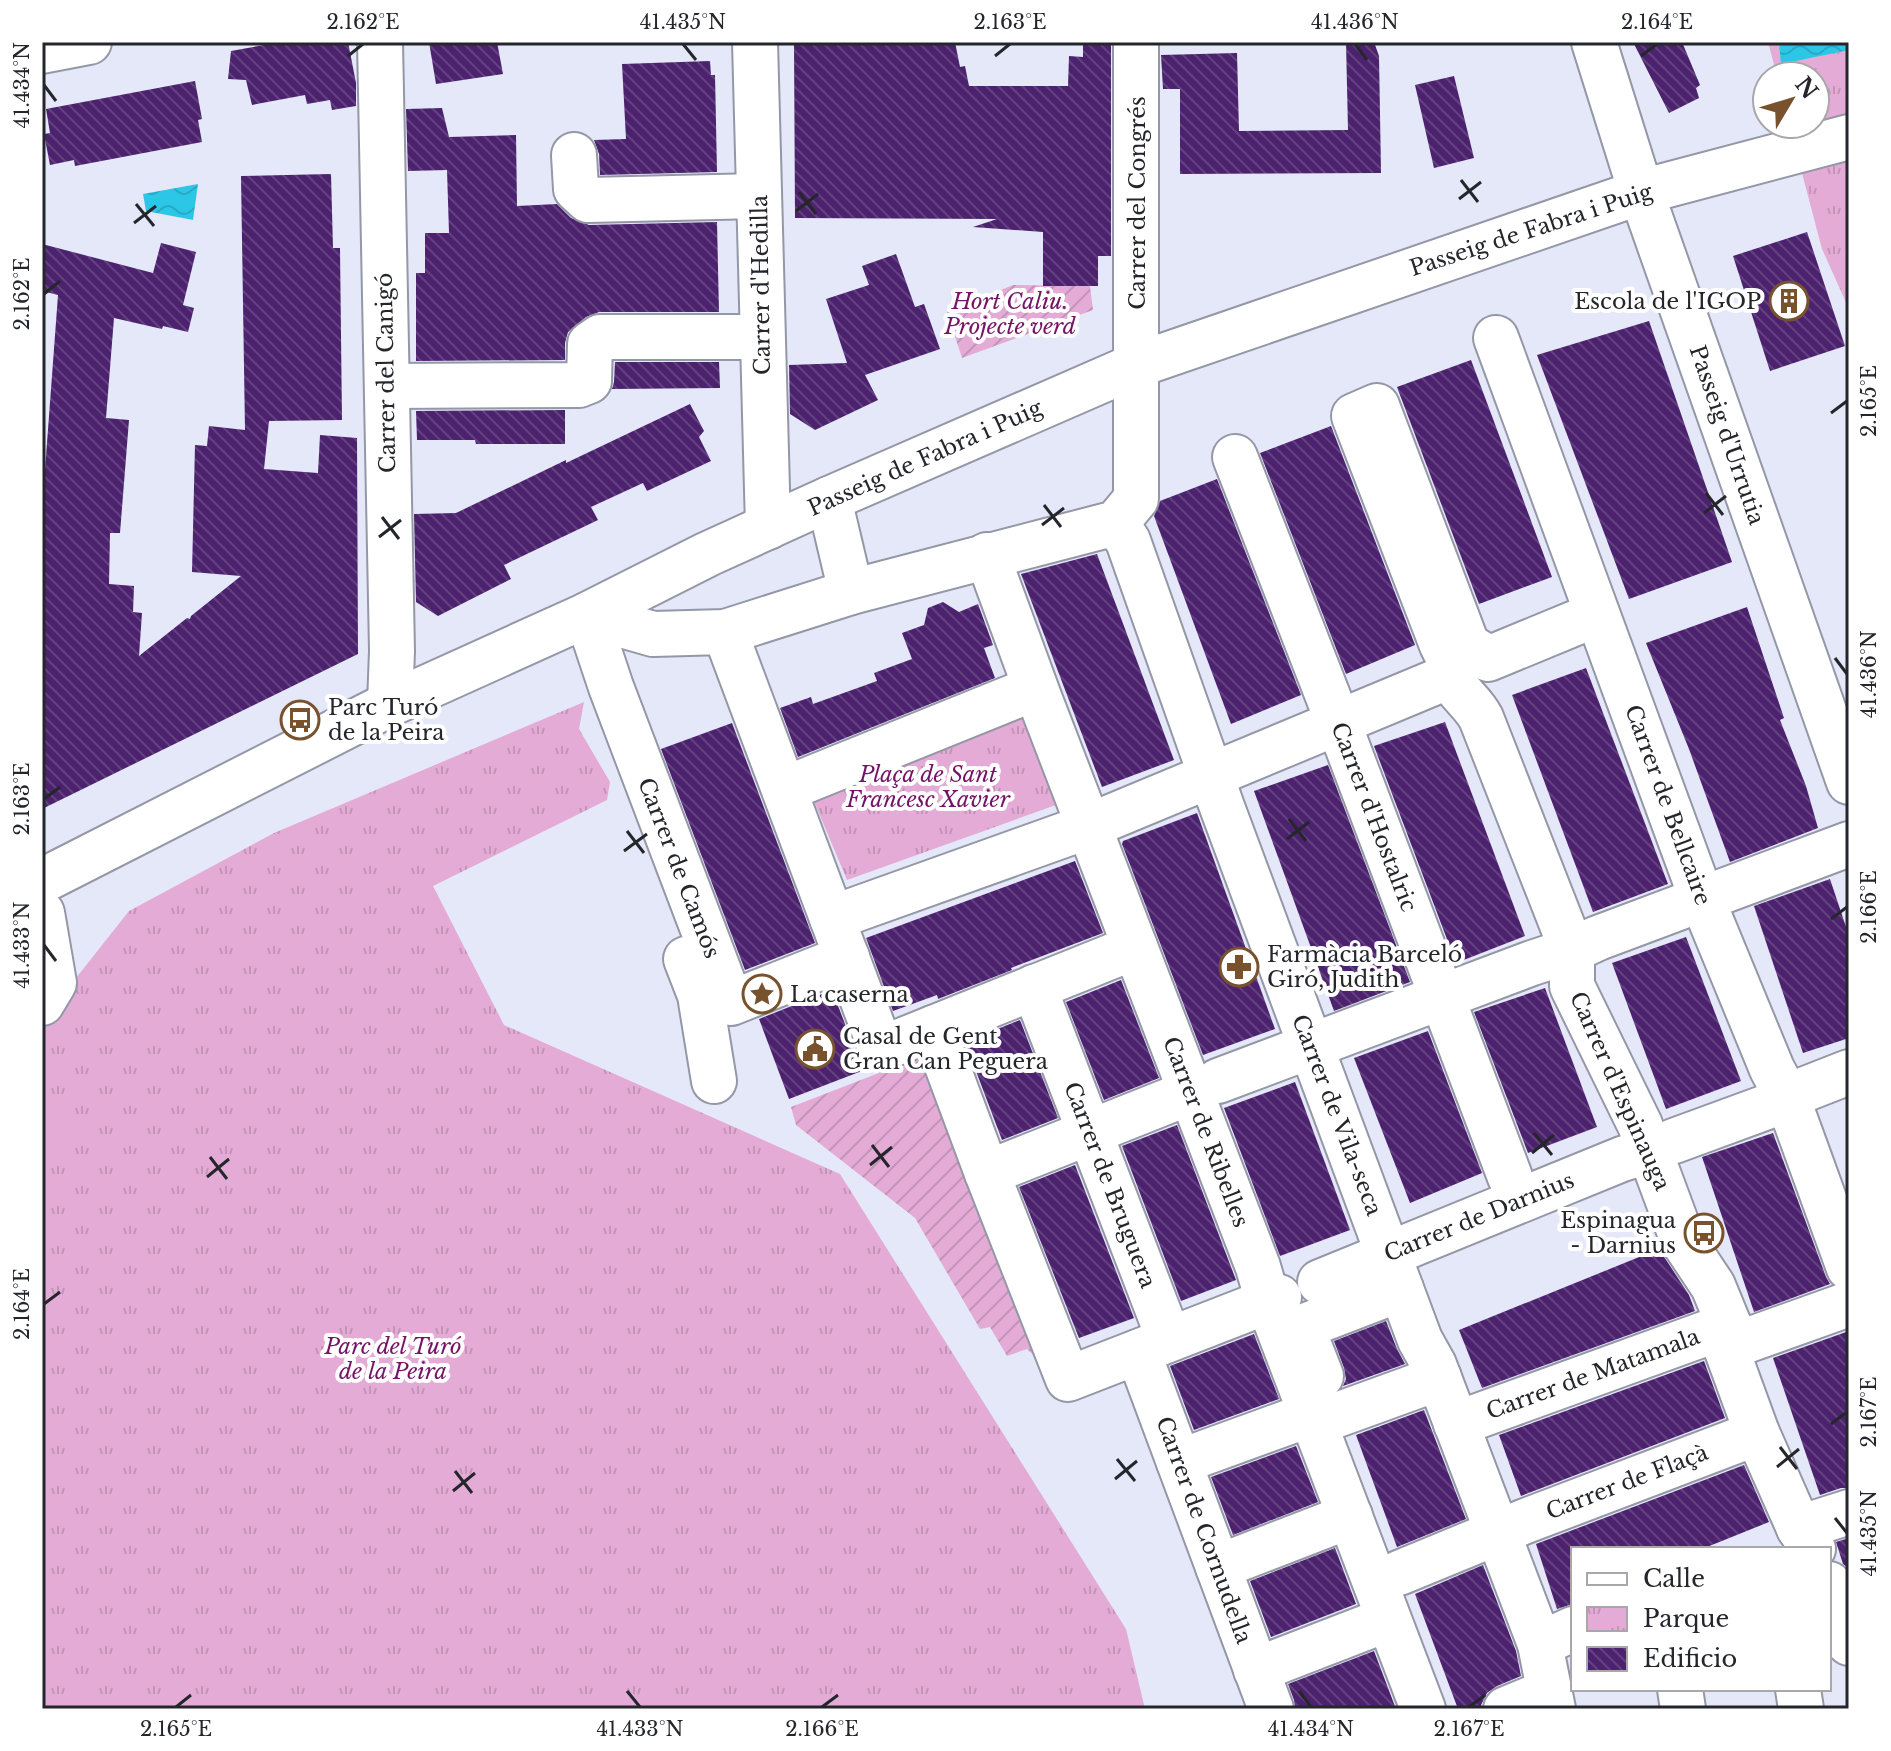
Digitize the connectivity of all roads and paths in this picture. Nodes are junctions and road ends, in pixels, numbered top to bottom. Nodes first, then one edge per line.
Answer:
1 (89, 42) edge
2 (380, 42) edge
3 (755, 42) edge
4 (1136, 42) edge
5 (1594, 42) edge
6 (42, 51) edge
7 (1849, 137) edge
8 (574, 155) dead end
9 (1641, 192) junction
10 (759, 196) junction
11 (762, 337) junction
12 (1496, 338) dead end
13 (1137, 365) junction
14 (387, 386) junction
15 (1235, 457) dead end
16 (829, 499) junction
17 (1116, 523) junction
18 (768, 527) junction
19 (987, 555) junction
20 (851, 592) junction
21 (1597, 614) junction
22 (587, 615) junction
23 (725, 632) junction
24 (1455, 661) junction
25 (604, 666) junction
26 (1023, 693) dead end
27 (390, 704) junction
28 (1338, 722) junction
29 (1211, 775) junction
30 (1849, 782) edge
31 (800, 783) dead end
32 (1089, 826) junction
33 (1849, 844) edge
34 (42, 881) edge
35 (1702, 899) junction
36 (42, 913) edge
37 (839, 938) junction
38 (1135, 947) junction
39 (1572, 950) junction
40 (1034, 987) junction
41 (1442, 997) junction
42 (42, 1003) edge
43 (933, 1028) junction
44 (1311, 1046) junction
45 (1849, 1072) edge
46 (714, 1081) dead end
47 (1203, 1087) junction
48 (1787, 1097) junction
49 (1090, 1131) junction
50 (987, 1173) junction
51 (1510, 1177) dead end
52 (1849, 1268) edge
53 (1394, 1271) junction
54 (1292, 1288) junction
55 (1849, 1304) edge
56 (1727, 1336) junction
57 (1154, 1346) junction
58 (1439, 1378) junction
59 (1324, 1414) junction
60 (1456, 1424) junction
61 (1757, 1433) junction
62 (1179, 1462) junction
63 (1849, 1512) edge
64 (1350, 1516) junction
65 (1498, 1534) junction
66 (1806, 1538) edge
67 (1218, 1567) junction
68 (1399, 1573) junction
69 (1831, 1590) edge
70 (1388, 1619) junction
71 (1557, 1637) edge
72 (1849, 1643) edge
73 (1264, 1689) edge
74 (1552, 1700) edge
75 (1423, 1709) edge
76 (1453, 1709) edge
77 (1506, 1709) edge

1 - 6 street
2 - 14 street, Carrer del Canigó
3 - 10 street, Carrer d'Hedilla
4 - 13 street, Carrer del Congrés
5 - 9 street, Passeig d'Urrutia
7 - 9 street, Passeig de Fabra i Puig
8 - 10 street
9 - 13 street, Passeig de Fabra i Puig
9 - 30 street, Passeig d'Urrutia
10 - 11 street, Carrer d'Hedilla
11 - 14 street
11 - 18 street, Carrer d'Hedilla
12 - 21 street, Carrer de Bellcaire
13 - 16 street, Passeig de Fabra i Puig
13 - 17 street, Carrer del Congrés
14 - 27 street, Carrer del Canigó
15 - 28 street, Carrer d'Hostalric
16 - 18 street, Passeig de Fabra i Puig
16 - 20 street
17 - 19 street
17 - 29 street, Carrer de Vila-seca
18 - 22 street, Passeig de Fabra i Puig
19 - 20 street
19 - 32 street, Carrer de Ribelles
20 - 23 street
21 - 24 street
21 - 35 street, Carrer de Bellcaire
22 - 23 street
22 - 25 street, Carrer de Camós
22 - 27 street, Passeig de Fabra i Puig
23 - 37 street
24 - 28 street
24 - 39 street, Carrer d'Espinauga
25 - 37 street, Carrer de Camós
25 - 46 street
26 - 31 street
27 - 34 street, Passeig de Fabra i Puig
28 - 29 street
28 - 41 street, Carrer d'Hostalric
29 - 32 street
29 - 44 street, Carrer de Vila-seca
32 - 37 street
32 - 38 street, Carrer de Ribelles
33 - 35 street
35 - 39 street
35 - 48 street, Carrer de Bellcaire
36 - 42 street
37 - 43 street
38 - 40 street
38 - 47 street, Carrer de Ribelles
39 - 41 street
39 - 56 street, Carrer d'Espinauga
40 - 43 street
40 - 49 street, Carrer de Bruguera
41 - 44 street
41 - 51 street, Carrer d'Hostalric
43 - 50 street
44 - 47 street
44 - 53 street, Carrer de Vila-seca
45 - 48 street, Carrer de Darnius
47 - 49 street
47 - 54 street, Carrer de Ribelles
48 - 52 street, Carrer de Bellcaire
48 - 53 street, Carrer de Darnius
49 - 50 street
49 - 57 street, Carrer de Bruguera
50 - 57 street, Carrer de Darnius
53 - 54 street, Carrer de Darnius
53 - 58 street, Carrer de Vila-seca
53 - 59 street
54 - 57 street, Carrer de Darnius
54 - 59 street, Carrer de Ribelles
55 - 56 street, Carrer de Matamala
56 - 60 street, Carrer de Matamala
56 - 61 street, Carrer d'Espinauga
57 - 62 street, Carrer de Cornudella
58 - 59 street
58 - 60 street, Carrer de Vila-seca
59 - 62 street
59 - 64 street, Carrer de Ribelles
59 - 68 street
60 - 65 street, Carrer de Vila-seca
61 - 65 street, Carrer de Flaçà
61 - 66 street, Carrer d'Espinauga
62 - 67 street, Carrer de Cornudella
63 - 66 street
64 - 67 street
64 - 70 street, Carrer de Ribelles
65 - 68 street, Carrer de Flaçà
65 - 71 street, Carrer de Vila-seca
67 - 73 street, Carrer de Cornudella
68 - 76 street
69 - 72 street
70 - 73 street
70 - 75 street, Carrer de Ribelles
71 - 74 street, Carrer de Vila-seca
74 - 77 street

